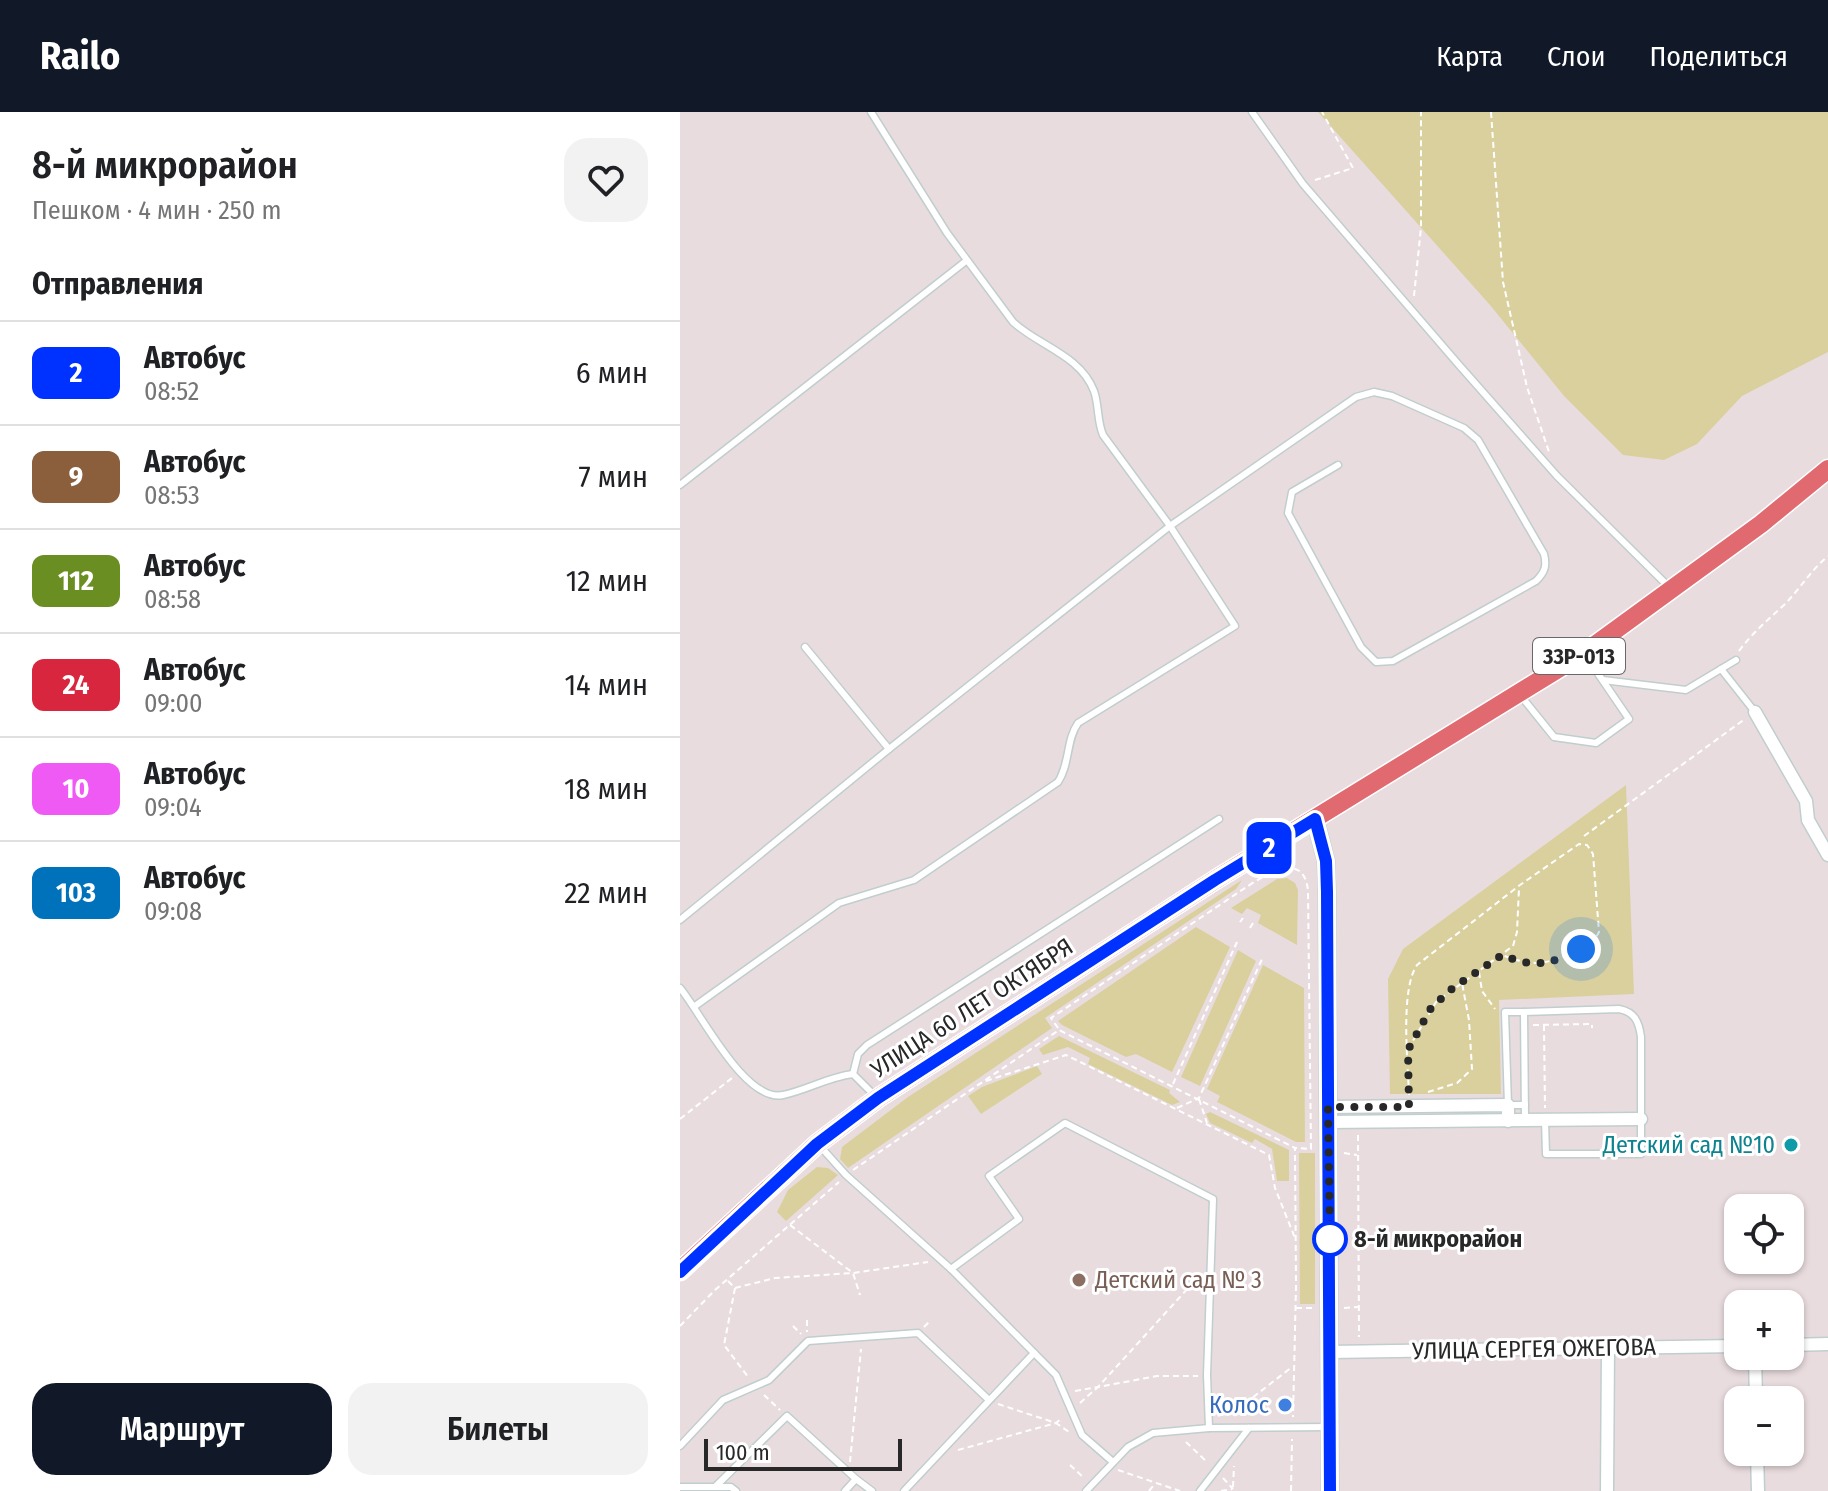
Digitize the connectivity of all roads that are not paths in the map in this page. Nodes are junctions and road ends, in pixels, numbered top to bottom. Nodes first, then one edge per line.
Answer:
1 (1252, 112) edge
2 (873, 113) edge
3 (966, 261) junction
4 (1338, 465) dead end
5 (1828, 469) edge
6 (680, 485) edge
7 (1170, 526) junction
8 (1671, 590) junction
9 (805, 647) dead end
10 (1584, 653) junction
11 (1736, 660) road end
12 (1721, 669) junction
13 (1603, 680) junction
14 (1520, 695) junction
15 (1755, 712) joint
16 (889, 749) junction
17 (1219, 819) dead end
18 (1315, 819) junction
19 (1828, 855) edge
20 (680, 920) edge
21 (680, 988) edge
22 (695, 1006) junction
23 (1524, 1012) junction
24 (853, 1074) junction
25 (878, 1098) junction
26 (1508, 1105) junction
27 (1525, 1105) junction
28 (1328, 1115) junction
29 (1542, 1115) junction
30 (1641, 1119) junction
31 (1525, 1120) junction
32 (1508, 1121) junction
33 (817, 1144) junction
34 (951, 1269) junction
35 (680, 1271) edge
36 (1828, 1344) edge
37 (1804, 1345) edge
38 (1724, 1346) edge
39 (1608, 1348) junction
40 (1330, 1352) junction
41 (1034, 1353) junction
42 (989, 1400) junction
43 (1330, 1427) junction
44 (1209, 1428) junction
45 (1249, 1428) junction
46 (680, 1446) edge
47 (1110, 1464) junction
48 (1757, 1466) edge
49 (856, 1479) junction
50 (716, 1486) junction
51 (680, 1487) edge
52 (736, 1491) edge
53 (845, 1491) edge
54 (872, 1491) edge
55 (904, 1491) edge
56 (1086, 1491) edge
57 (1200, 1491) edge
58 (1330, 1491) edge
59 (1607, 1491) edge
60 (1758, 1491) edge

1 - 8 lane
2 - 3 lane
3 - 6 lane
3 - 7 lane
4 - 7 lane
5 - 8 main road, 33Р-013
7 - 16 lane
7 - 22 lane
8 - 10 main road, 33Р-013
9 - 16 lane
10 - 13 lane
10 - 14 main road, 33Р-013
11 - 12 lane
12 - 13 lane
12 - 15 lane
13 - 14 lane
14 - 18 main road, 33Р-013
15 - 19 street
16 - 20 lane
17 - 24 lane
18 - 25 main road, УЛИЦА 60 ЛЕТ ОКТЯБРЯ / 33Р-013
18 - 28 main road
21 - 22 lane
22 - 24 lane
23 - 26 lane
23 - 27 lane
23 - 30 lane
24 - 25 lane
25 - 33 main road, УЛИЦА 60 ЛЕТ ОКТЯБРЯ / 33Р-013
26 - 27 lane
26 - 28 street
26 - 32 street
27 - 31 lane
28 - 32 street
28 - 40 main road
29 - 30 street
29 - 30 lane
29 - 31 street
31 - 32 street
33 - 34 lane
33 - 35 main road, УЛИЦА 60 ЛЕТ ОКТЯБРЯ / 33Р-013
34 - 41 lane
34 - 44 lane
36 - 37 street
38 - 39 street, УЛИЦА СЕРГЕЯ ОЖЕГОВА
39 - 40 street, УЛИЦА СЕРГЕЯ ОЖЕГОВА
39 - 59 street
40 - 43 main road
41 - 42 lane
41 - 47 lane
42 - 46 lane
42 - 55 lane
43 - 45 lane
43 - 58 main road
44 - 45 lane
44 - 47 lane
45 - 57 lane
47 - 56 lane
48 - 60 street
49 - 50 lane
49 - 53 lane
49 - 54 lane
50 - 51 lane
50 - 52 lane

